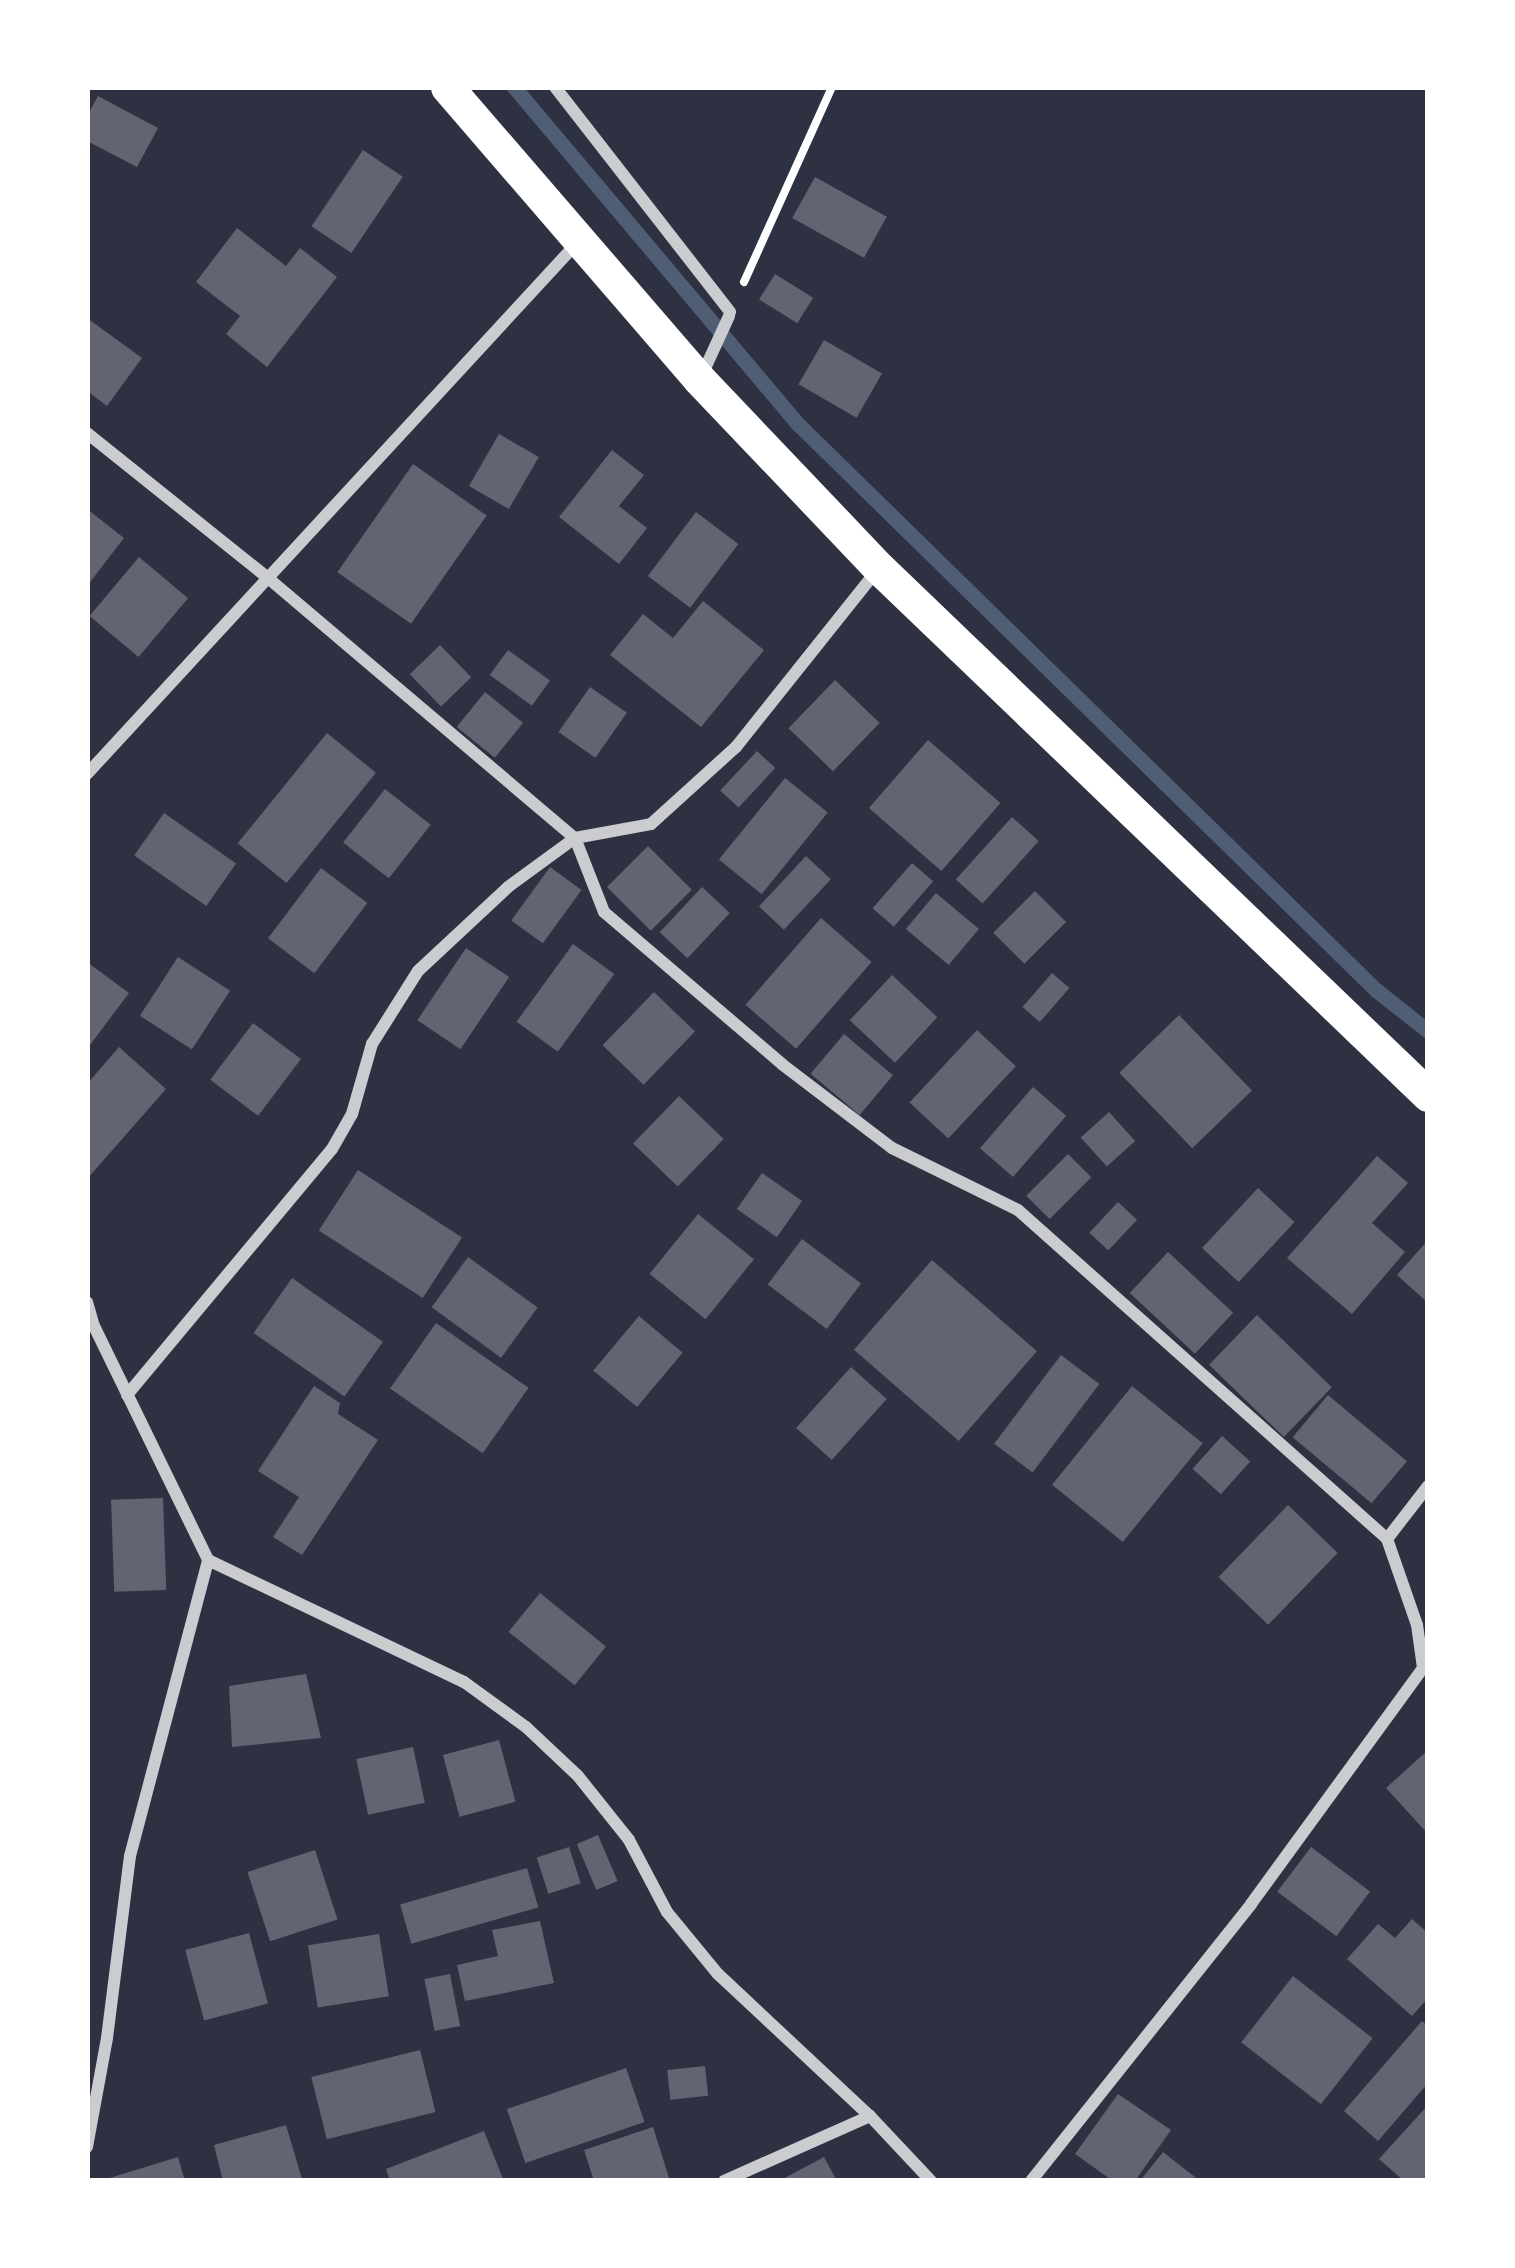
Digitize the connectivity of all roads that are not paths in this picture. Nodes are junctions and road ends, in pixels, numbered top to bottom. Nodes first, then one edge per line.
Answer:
1 (446, 87) edge
2 (555, 87) edge
3 (580, 239) junction
4 (703, 373) junction
5 (87, 433) edge
6 (879, 568) junction
7 (268, 578) junction
8 (87, 774) edge
9 (575, 838) junction
10 (1428, 1095) edge
11 (87, 1301) edge
12 (128, 1394) junction
13 (1428, 1486) edge
14 (1387, 1539) junction
15 (208, 1560) junction
16 (870, 2116) junction
17 (87, 2147) edge
18 (724, 2181) edge
19 (931, 2181) edge
20 (1031, 2181) edge

1 - 3 highway
2 - 4 street
3 - 4 highway
3 - 7 street
4 - 6 highway
5 - 7 street
6 - 9 street
6 - 10 highway
7 - 8 street
7 - 9 street
9 - 12 street
9 - 14 street
11 - 12 street
12 - 15 street
13 - 14 street
14 - 20 street
15 - 16 street
15 - 17 street
16 - 18 street
16 - 19 street

